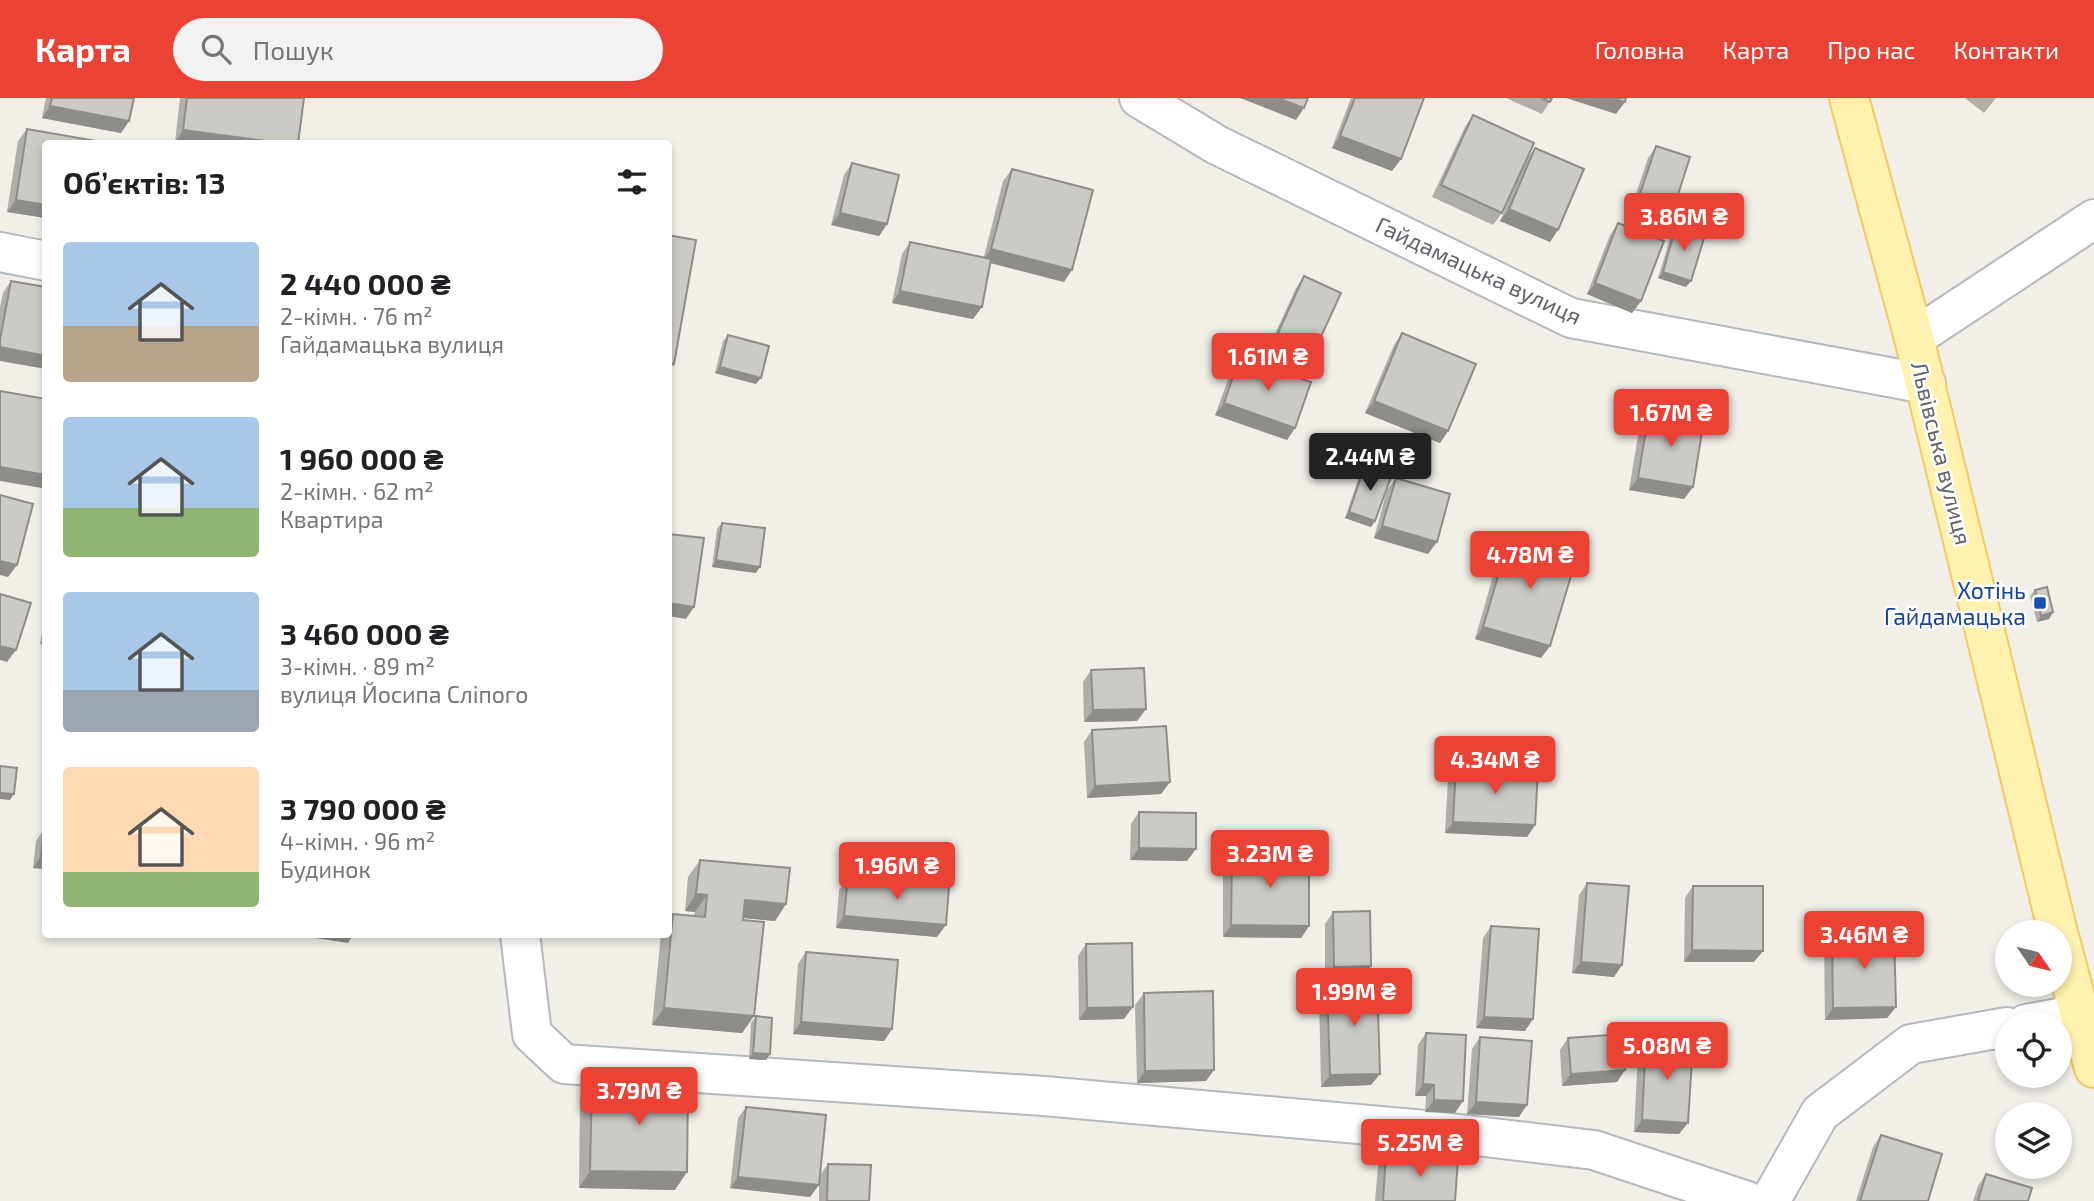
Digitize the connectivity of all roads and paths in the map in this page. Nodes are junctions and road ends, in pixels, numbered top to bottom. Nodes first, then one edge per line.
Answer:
1 (1139, 98) edge
2 (1849, 98) edge
3 (2094, 219) edge
4 (0, 252) edge
5 (42, 260) edge
6 (1914, 338) junction
7 (1926, 384) junction
8 (2055, 920) edge
9 (520, 938) edge
10 (2072, 982) edge
11 (2081, 1014) junction
12 (2072, 1016) edge
13 (1995, 1029) edge
14 (2094, 1068) edge
15 (1747, 1201) edge
16 (1770, 1201) edge

1 - 7 street, Гайдамацька вулиця
2 - 6 main road, Львівська вулиця
3 - 6 street
4 - 5 street
6 - 7 main road, Львівська вулиця
7 - 8 main road, Львівська вулиця
9 - 15 street
10 - 11 main road
11 - 12 street
11 - 14 main road
13 - 16 street

